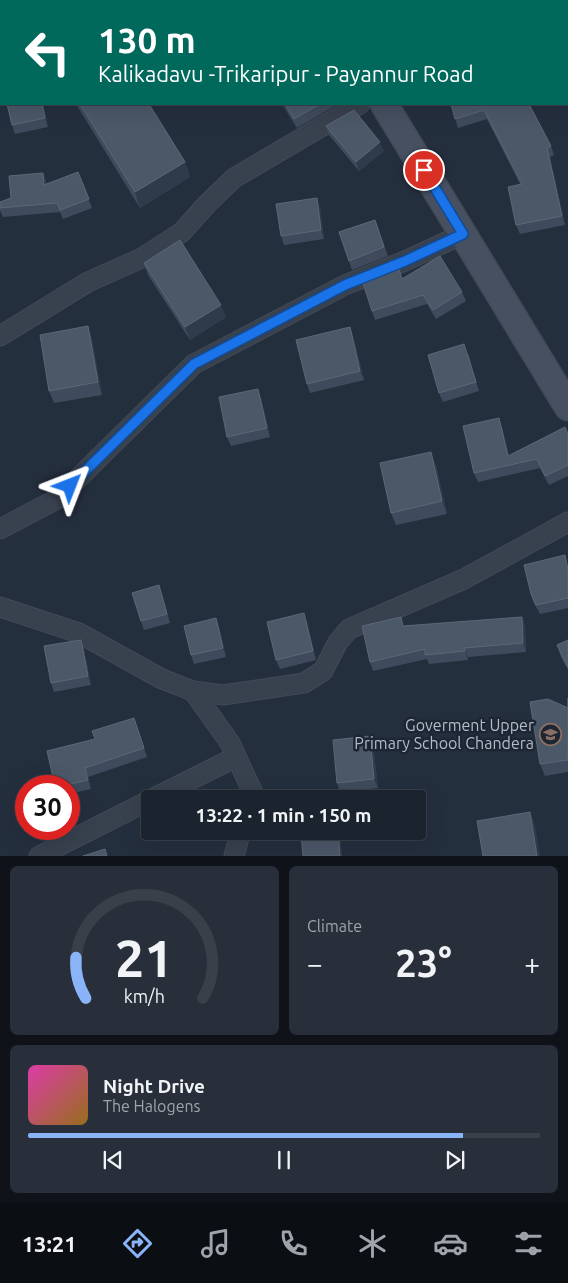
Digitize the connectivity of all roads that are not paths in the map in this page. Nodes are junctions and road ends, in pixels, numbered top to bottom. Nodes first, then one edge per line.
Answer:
1 (358, 105) edge
2 (386, 105) edge
3 (463, 234) junction
4 (0, 336) edge
5 (568, 407) edge
6 (568, 522) edge
7 (0, 529) edge
8 (0, 607) edge
9 (193, 691) junction
10 (236, 757) junction
11 (169, 790) edge
12 (252, 790) edge
13 (141, 804) edge
14 (238, 840) edge
15 (39, 856) edge
16 (234, 856) edge

1 - 4 street
2 - 3 main road
3 - 5 main road
3 - 7 street
6 - 9 street
8 - 9 street
9 - 10 street
10 - 11 street
10 - 12 street
13 - 15 street
14 - 16 street

